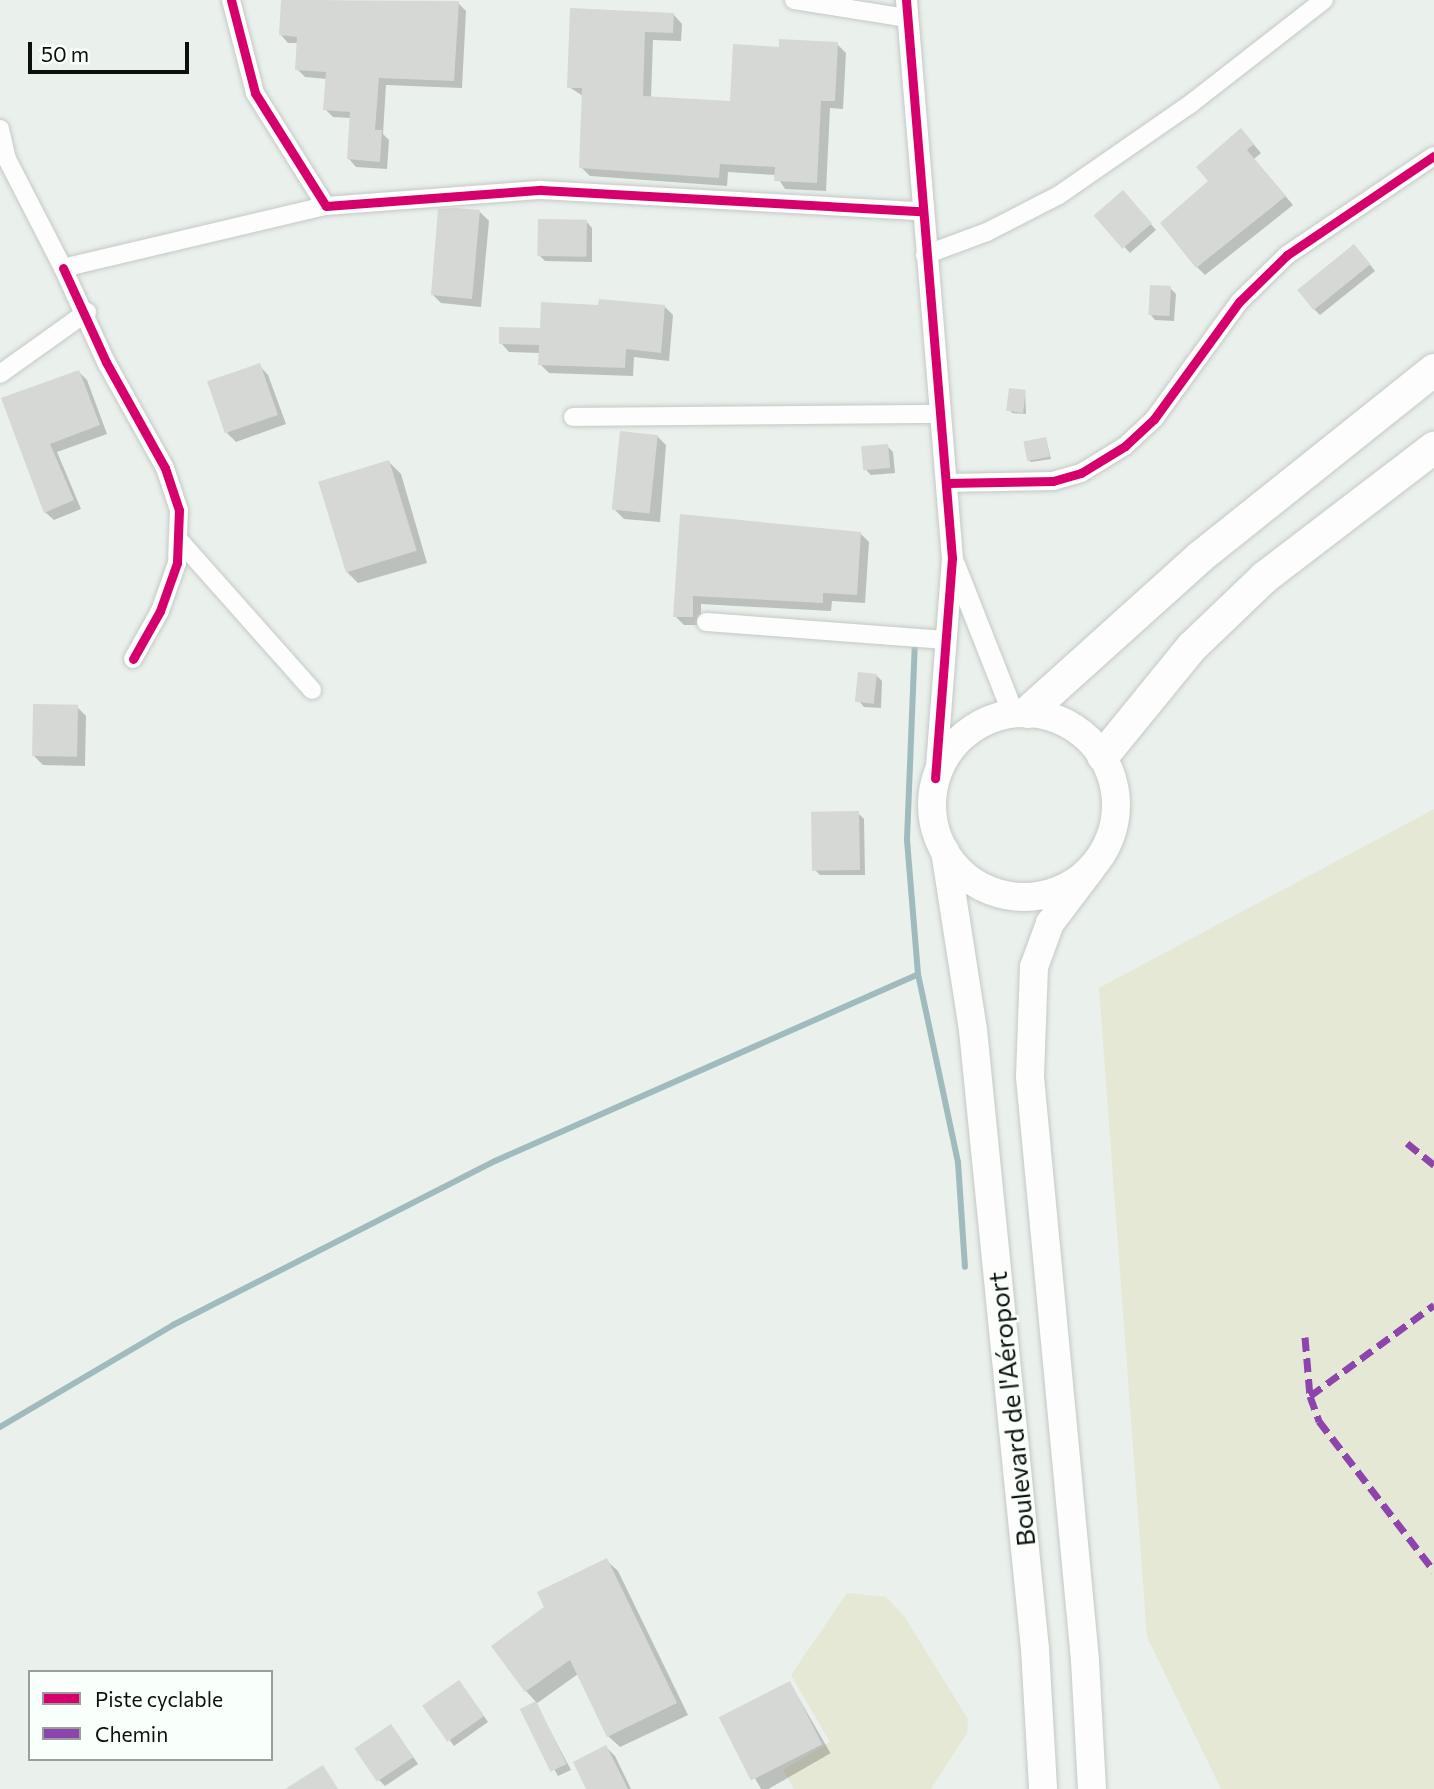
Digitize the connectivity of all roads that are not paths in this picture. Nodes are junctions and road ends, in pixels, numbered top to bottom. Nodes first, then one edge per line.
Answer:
1 (231, 0) edge
2 (794, 0) edge
3 (1324, 0) edge
4 (907, 9) edge
5 (0, 129) edge
6 (1434, 156) edge
7 (4, 161) edge
8 (326, 206) junction
9 (920, 211) junction
10 (925, 255) junction
11 (63, 268) junction
12 (87, 312) junction
13 (1434, 370) edge
14 (0, 374) edge
15 (940, 414) junction
16 (573, 417) dead end
17 (1434, 448) edge
18 (947, 483) junction
19 (178, 539) junction
20 (952, 558) junction
21 (706, 622) dead end
22 (946, 640) junction
23 (133, 659) dead end
24 (312, 690) dead end
25 (1020, 713) junction
26 (1103, 756) junction
27 (935, 779) junction
28 (945, 851) junction
29 (1091, 869) junction
30 (1043, 1789) edge
31 (1092, 1789) edge

1 - 8 street
2 - 4 street
3 - 10 street
4 - 9 street
5 - 7 street
6 - 18 street
7 - 11 street
8 - 9 street
8 - 11 street
9 - 10 street
10 - 15 street
11 - 12 street
12 - 14 street
12 - 19 street
13 - 25 highway
15 - 16 street
15 - 18 street
17 - 26 highway
18 - 20 street
19 - 23 street
19 - 24 street
20 - 22 street
20 - 25 street
21 - 22 street
22 - 27 street
25 - 26 highway
25 - 27 highway
26 - 29 highway
27 - 28 highway
28 - 29 highway
28 - 30 highway, Boulevard de l'Aéroport
29 - 31 highway, Boulevard de l'Aéroport

